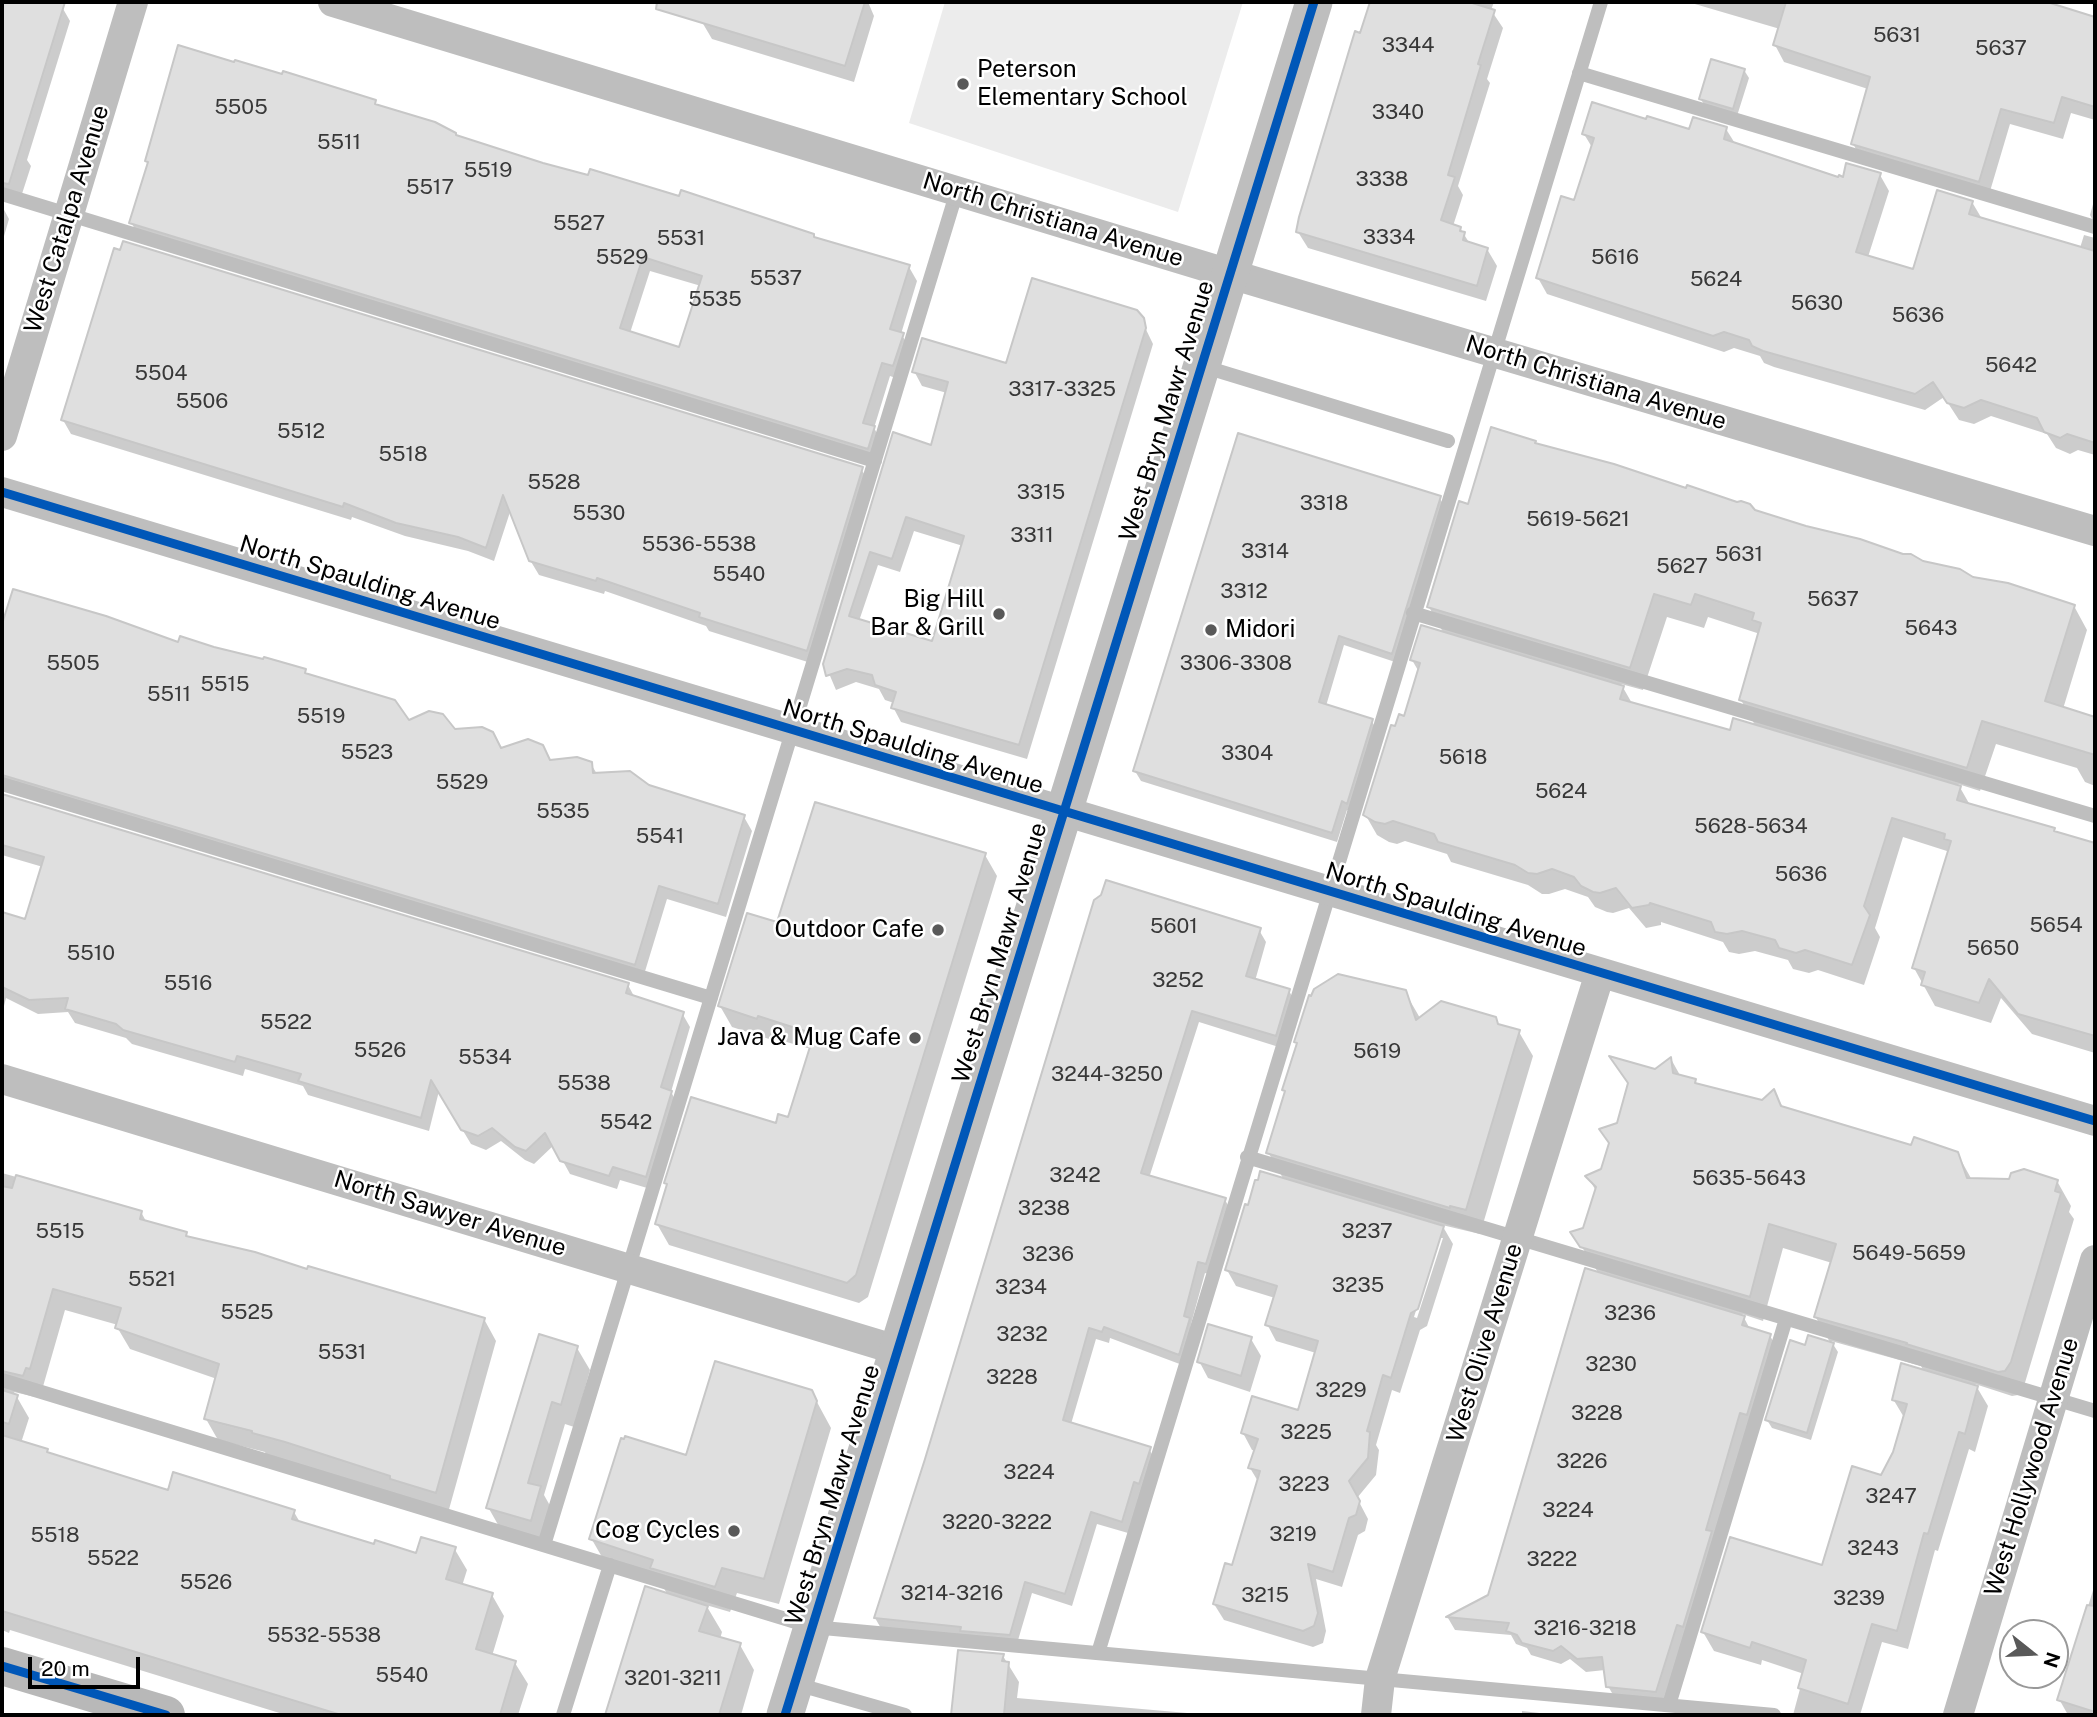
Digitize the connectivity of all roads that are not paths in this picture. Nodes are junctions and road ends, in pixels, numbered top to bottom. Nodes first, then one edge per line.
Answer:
1 (133, 2) edge
2 (333, 2) edge
3 (1314, 2) edge
4 (1601, 2) edge
5 (1579, 73) junction
6 (957, 191) junction
7 (2, 194) edge
8 (69, 214) junction
9 (2095, 227) edge
10 (1230, 274) junction
11 (1493, 352) junction
12 (1201, 366) junction
13 (2, 436) edge
14 (1448, 441) dead end
15 (875, 461) junction
16 (2, 492) edge
17 (2095, 531) edge
18 (1413, 613) junction
19 (793, 731) junction
20 (2, 784) edge
21 (1063, 813) junction
22 (2095, 816) edge
23 (1328, 892) junction
24 (1601, 973) junction
25 (711, 998) junction
26 (2, 1079) edge
27 (2095, 1121) edge
28 (1247, 1157) junction
29 (1518, 1237) junction
30 (2095, 1260) edge
31 (629, 1268) junction
32 (1786, 1319) junction
33 (897, 1350) junction
34 (2, 1380) edge
35 (2053, 1399) junction
36 (2095, 1411) edge
37 (544, 1545) junction
38 (610, 1565) junction
39 (812, 1627) junction
40 (1098, 1653) junction
41 (2, 1666) edge
42 (1380, 1679) junction
43 (790, 1699) edge
44 (1669, 1705) junction
45 (166, 1715) edge
46 (564, 1715) edge
47 (905, 1715) edge
48 (1376, 1715) edge
49 (1774, 1715) edge
50 (1958, 1715) edge

1 - 8 street, West Catalpa Avenue
2 - 6 street, North Christiana Avenue
3 - 10 street, West Bryn Mawr Avenue
4 - 5 lane
5 - 9 lane
5 - 11 lane
6 - 10 street, North Christiana Avenue
6 - 15 lane
7 - 8 lane
8 - 13 street, West Catalpa Avenue
8 - 15 lane
10 - 11 street, North Christiana Avenue
10 - 12 street, West Bryn Mawr Avenue
11 - 17 street, North Christiana Avenue
11 - 18 lane
12 - 14 lane
12 - 21 street, West Bryn Mawr Avenue
15 - 19 lane
16 - 19 street, North Spaulding Avenue
18 - 22 lane
18 - 23 lane
19 - 21 street, North Spaulding Avenue
19 - 25 lane
20 - 25 lane
21 - 23 street, North Spaulding Avenue
21 - 33 street, West Bryn Mawr Avenue
23 - 24 street, North Spaulding Avenue
23 - 28 lane
24 - 27 street, North Spaulding Avenue
24 - 29 street, West Olive Avenue
25 - 31 lane
26 - 31 street, North Sawyer Avenue
28 - 29 lane
28 - 40 lane
29 - 32 lane
29 - 42 street, West Olive Avenue
30 - 35 street, West Hollywood Avenue
31 - 33 street, North Sawyer Avenue
31 - 37 lane
32 - 35 lane
32 - 44 lane
33 - 39 street, West Bryn Mawr Avenue
34 - 37 lane
35 - 36 lane
35 - 50 street, West Hollywood Avenue
37 - 38 lane
38 - 39 lane
38 - 46 lane
39 - 40 lane
39 - 43 street, West Bryn Mawr Avenue
40 - 42 lane
41 - 45 main road
42 - 44 lane
42 - 48 street, West Olive Avenue
43 - 47 lane
44 - 49 lane

